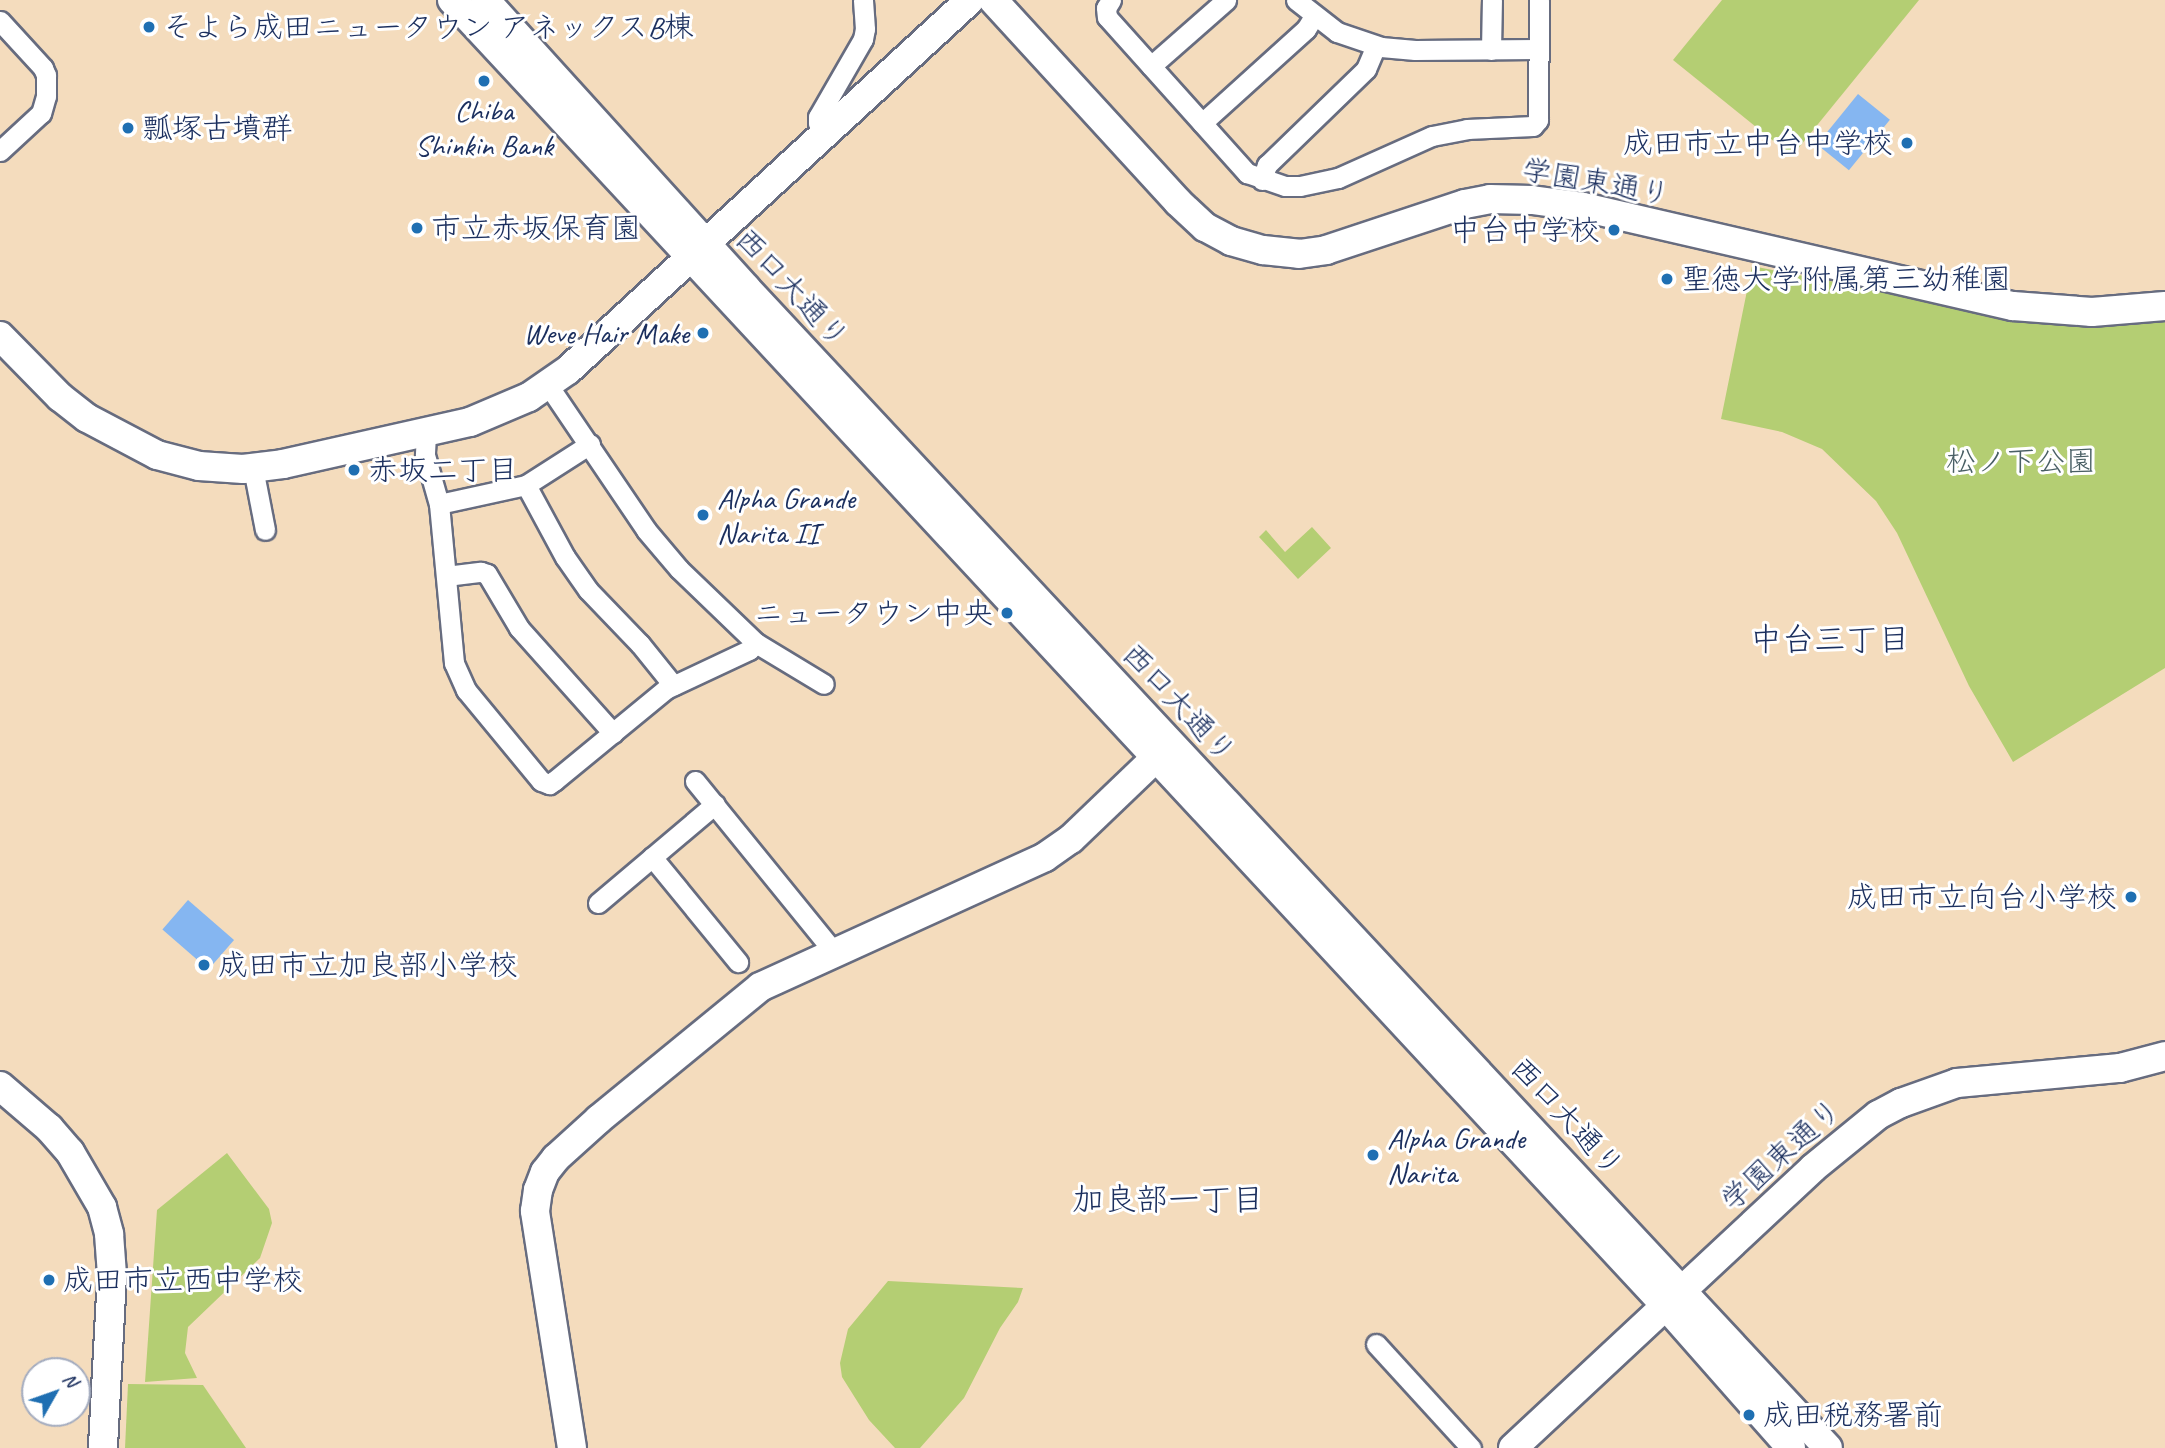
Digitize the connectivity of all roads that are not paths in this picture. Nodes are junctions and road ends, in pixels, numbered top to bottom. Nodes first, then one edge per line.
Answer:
1 (452, 0) edge
2 (485, 0) edge
3 (863, 0) edge
4 (970, 0) edge
5 (993, 0) edge
6 (1111, 0) edge
7 (1226, 0) edge
8 (1296, 0) edge
9 (1492, 0) edge
10 (1539, 0) edge
11 (1314, 16) junction
12 (0, 22) edge
13 (1376, 46) junction
14 (1538, 49) junction
15 (1491, 50) junction
16 (1151, 66) junction
17 (1202, 123) junction
18 (825, 134) junction
19 (0, 151) edge
20 (1262, 180) junction
21 (698, 251) junction
22 (2165, 306) edge
23 (0, 336) edge
24 (548, 385) junction
25 (426, 434) junction
26 (590, 444) junction
27 (253, 468) junction
28 (526, 485) junction
29 (439, 505) junction
30 (265, 530) dead end
31 (446, 576) junction
32 (756, 643) junction
33 (824, 684) dead end
34 (673, 685) junction
35 (613, 733) junction
36 (1163, 751) junction
37 (695, 781) dead end
38 (715, 804) junction
39 (652, 857) junction
40 (598, 903) dead end
41 (834, 952) junction
42 (738, 962) dead end
43 (2165, 1056) edge
44 (0, 1086) edge
45 (1674, 1298) junction
46 (1376, 1344) dead end
47 (103, 1448) edge
48 (572, 1448) edge
49 (1471, 1448) edge
50 (1513, 1448) edge
51 (1791, 1448) edge
52 (1828, 1448) edge

1 - 21 street, 西口大通り
2 - 21 street, 西口大通り
3 - 18 street
4 - 18 street
5 - 22 street, 学園東通り
6 - 16 street
7 - 16 street
8 - 11 street
9 - 15 street
10 - 14 street
11 - 13 street
11 - 17 street
12 - 19 street
13 - 15 street
13 - 20 street
14 - 15 street
14 - 20 street
16 - 17 street
17 - 20 street
18 - 21 street
21 - 24 street
21 - 36 street, 西口大通り
23 - 27 street
24 - 25 street
24 - 26 street
25 - 27 street
25 - 29 street
26 - 28 street
26 - 32 street
27 - 30 street
28 - 29 street
28 - 34 street
29 - 31 street
31 - 35 street
31 - 35 street
32 - 33 street
32 - 34 street
34 - 35 street
36 - 41 street
36 - 45 street, 西口大通り
37 - 38 street
38 - 39 street
38 - 41 street
39 - 40 street
39 - 42 street
41 - 48 street
43 - 45 street, 学園東通り
44 - 47 street
45 - 50 street, 学園東通り
45 - 51 street, 西口大通り
45 - 52 street, 西口大通り
46 - 49 street

